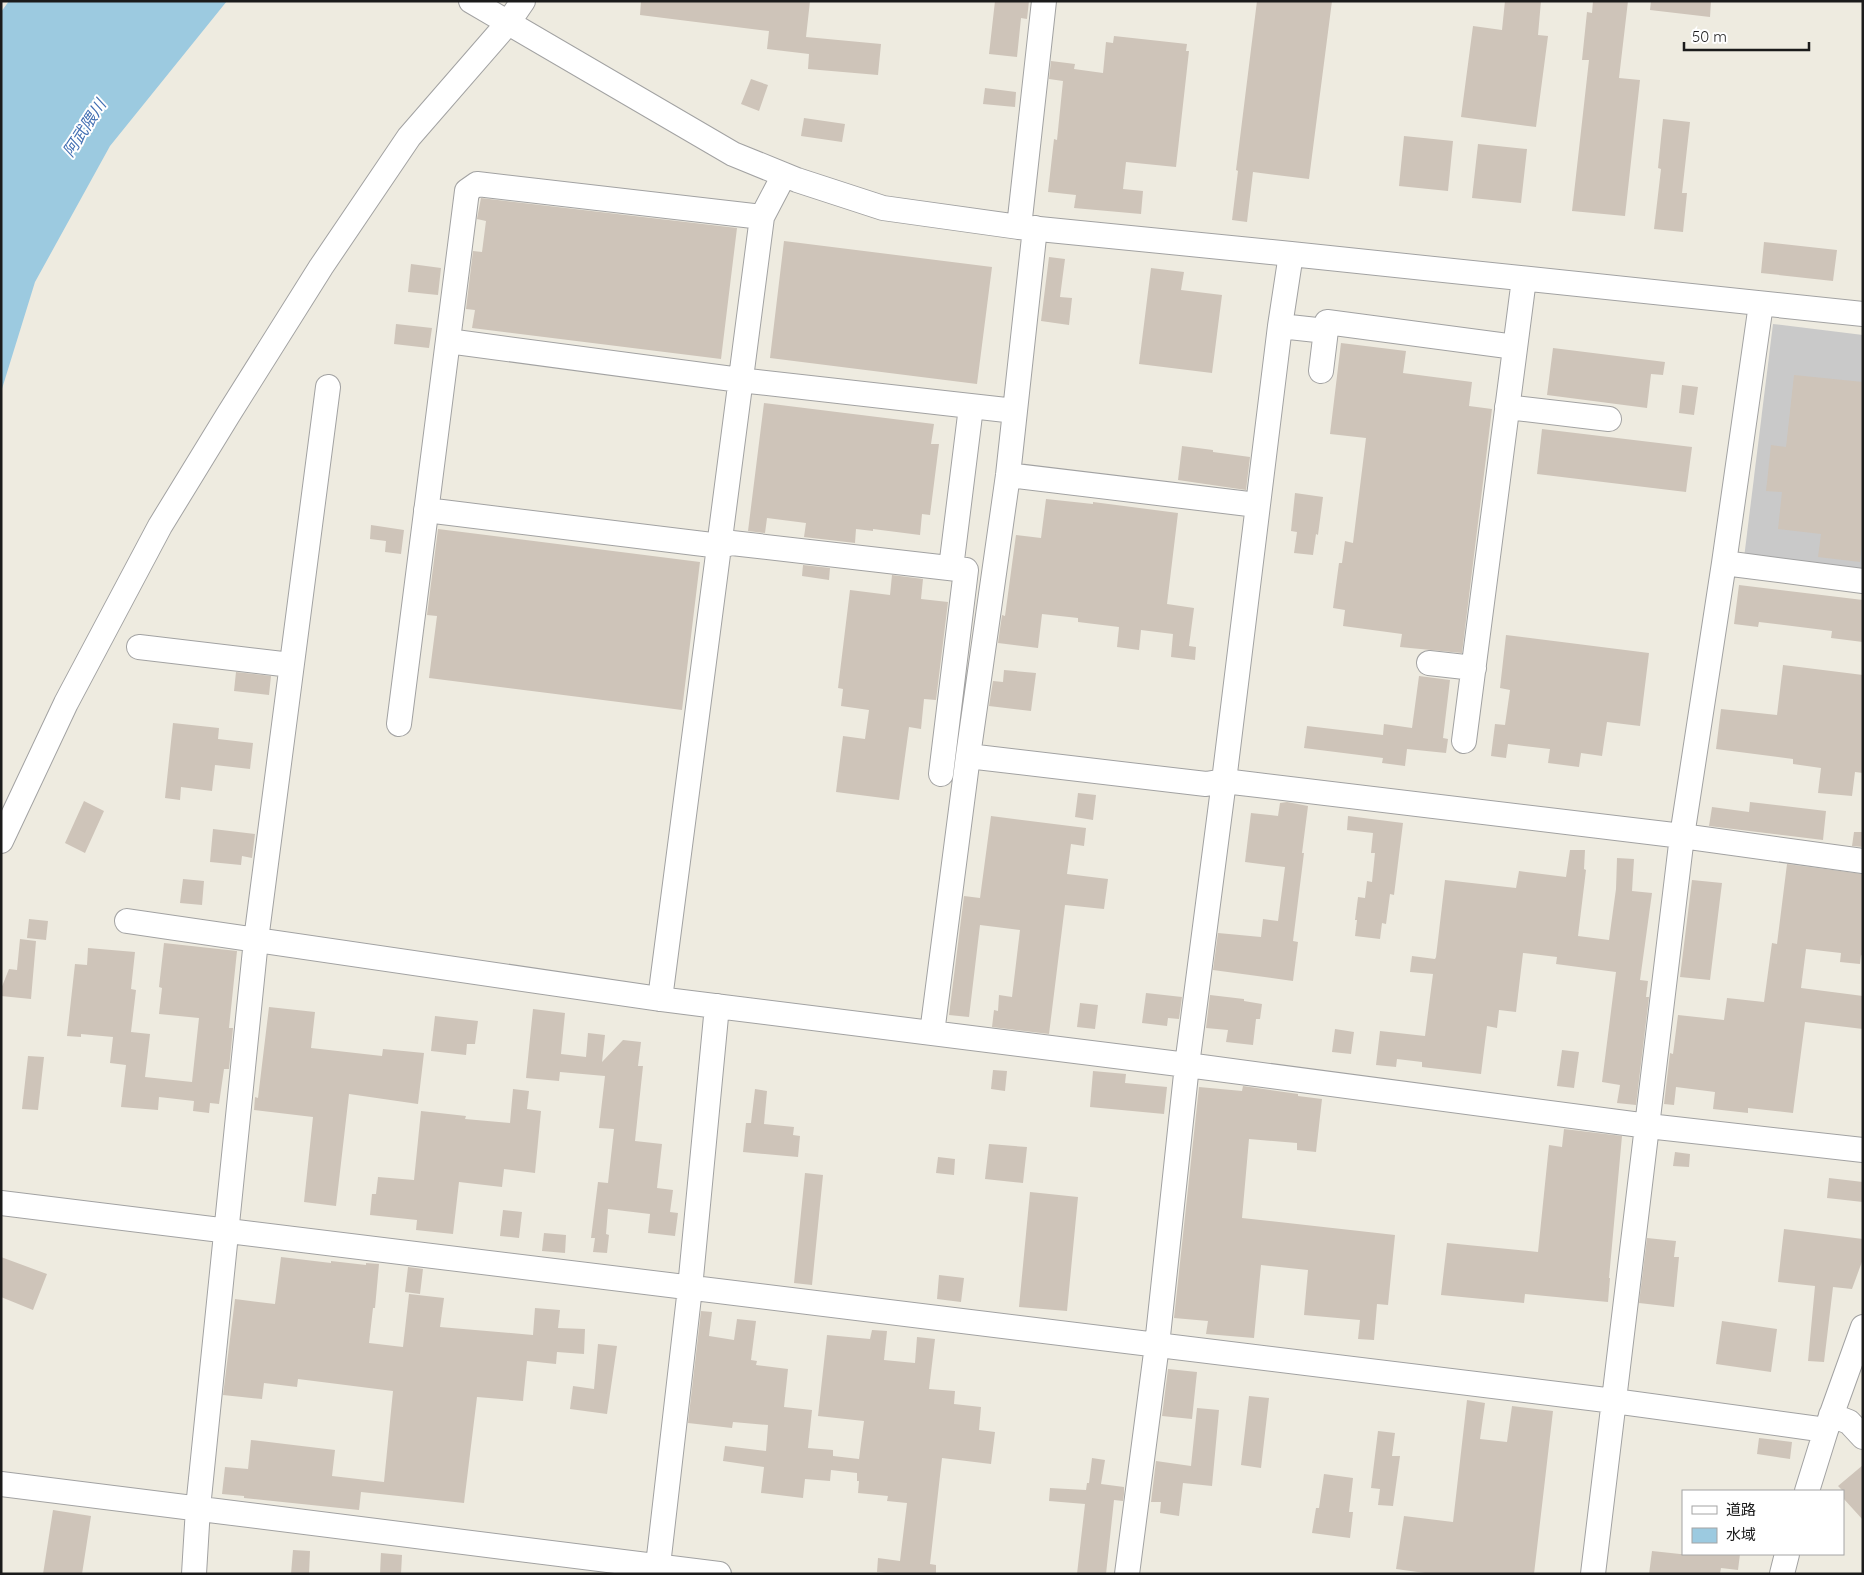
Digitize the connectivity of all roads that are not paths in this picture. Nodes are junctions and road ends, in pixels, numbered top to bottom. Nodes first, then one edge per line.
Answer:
1 (471, 1) edge
2 (524, 1) edge
3 (1044, 1) edge
4 (500, 18) junction
5 (784, 175) junction
6 (762, 217) junction
7 (1027, 228) junction
8 (1291, 254) junction
9 (1524, 279) junction
10 (1762, 304) junction
11 (1863, 314) edge
12 (1280, 326) junction
13 (1326, 331) junction
14 (448, 341) junction
15 (1515, 347) junction
16 (1321, 371) dead end
17 (740, 380) junction
18 (328, 388) dead end
19 (971, 406) junction
20 (1507, 407) junction
21 (1015, 412) junction
22 (1609, 419) dead end
23 (1008, 475) junction
24 (1257, 505) junction
25 (426, 510) junction
26 (720, 546) junction
27 (1724, 563) junction
28 (950, 568) junction
29 (1863, 581) edge
30 (139, 647) dead end
31 (1429, 663) dead end
32 (291, 665) junction
33 (1474, 668) junction
34 (399, 724) dead end
35 (1464, 741) dead end
36 (968, 756) junction
37 (942, 774) dead end
38 (1224, 781) junction
39 (1682, 836) junction
40 (1, 841) edge
41 (1863, 861) edge
42 (127, 920) dead end
43 (256, 940) junction
44 (660, 999) junction
45 (717, 1006) junction
46 (932, 1033) junction
47 (1187, 1065) junction
48 (1648, 1126) junction
49 (1863, 1150) edge
50 (1, 1203) edge
51 (226, 1229) junction
52 (690, 1288) junction
53 (1863, 1327) edge
54 (1157, 1345) junction
55 (1614, 1401) junction
56 (1828, 1423) junction
57 (1863, 1437) edge
58 (1, 1484) edge
59 (1807, 1490) edge
60 (198, 1508) junction
61 (1787, 1555) edge
62 (657, 1570) edge
63 (194, 1574) edge
64 (719, 1574) edge
65 (1127, 1574) edge
66 (1593, 1574) edge
67 (1782, 1574) edge

1 - 4 street
2 - 4 street
3 - 7 street
4 - 5 street
4 - 40 street
5 - 6 street
5 - 7 street
6 - 14 street
6 - 17 street
7 - 8 street
7 - 21 street
8 - 9 street
8 - 12 street
9 - 10 street
9 - 15 street
10 - 11 street
10 - 27 street
12 - 13 street
12 - 24 street
13 - 15 street
13 - 16 street
14 - 17 street
14 - 25 street
15 - 20 street
17 - 19 street
17 - 26 street
18 - 32 street
19 - 21 street
19 - 28 street
20 - 22 street
20 - 33 street
21 - 23 street
23 - 24 street
23 - 36 street
24 - 38 street
25 - 26 street
25 - 34 street
26 - 28 street
26 - 44 street
27 - 29 street
27 - 39 street
28 - 37 street
30 - 32 street
31 - 33 street
32 - 43 street
33 - 35 street
36 - 38 street
36 - 46 street
38 - 39 street
38 - 47 street
39 - 41 street
39 - 48 street
42 - 43 street
43 - 44 street
43 - 51 street
44 - 45 street
45 - 46 street
45 - 52 street
46 - 47 street
47 - 48 street
47 - 54 street
48 - 49 street
48 - 55 street
50 - 51 street
51 - 52 street
51 - 60 street
52 - 54 street
52 - 62 street
53 - 56 street
54 - 55 street
54 - 65 street
55 - 56 street
55 - 66 street
56 - 57 street
56 - 59 street
58 - 60 street
60 - 62 street
60 - 63 street
61 - 67 street
62 - 64 street

